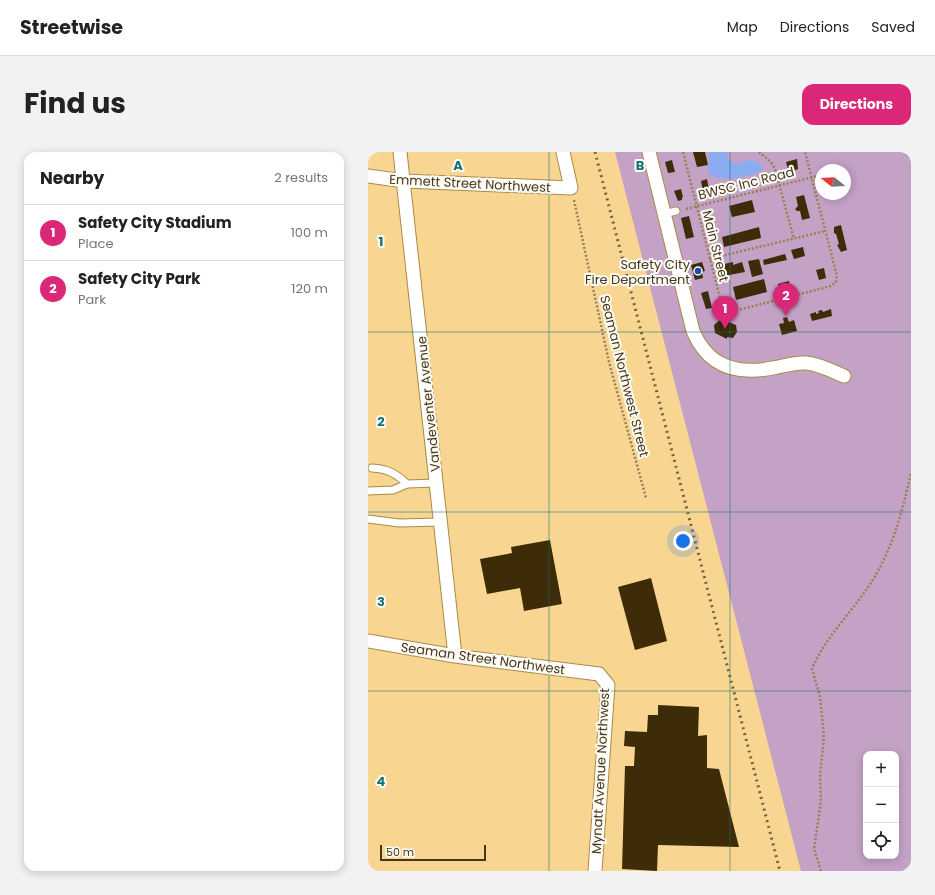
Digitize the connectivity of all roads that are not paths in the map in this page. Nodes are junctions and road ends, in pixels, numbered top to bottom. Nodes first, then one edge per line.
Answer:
1 (400, 152) edge
2 (563, 152) edge
3 (648, 152) edge
4 (368, 176) edge
5 (404, 181) junction
6 (844, 376) dead end
7 (372, 468) dead end
8 (436, 483) junction
9 (407, 484) junction
10 (368, 491) edge
11 (368, 519) edge
12 (440, 522) junction
13 (368, 642) edge
14 (455, 656) junction
15 (599, 674) joint
16 (595, 871) edge

1 - 5 street, Vandeventer Avenue
2 - 5 street, Emmett Street Northwest
3 - 6 street
4 - 5 street, Emmett Street Northwest
5 - 8 street, Vandeventer Avenue
7 - 9 lane
8 - 9 lane
8 - 12 street, Vandeventer Avenue
9 - 10 lane
11 - 12 lane
12 - 14 street, Vandeventer Avenue
13 - 14 street, Seaman Street Northwest
14 - 15 street, Seaman Street Northwest
15 - 16 street, Mynatt Avenue Northwest

